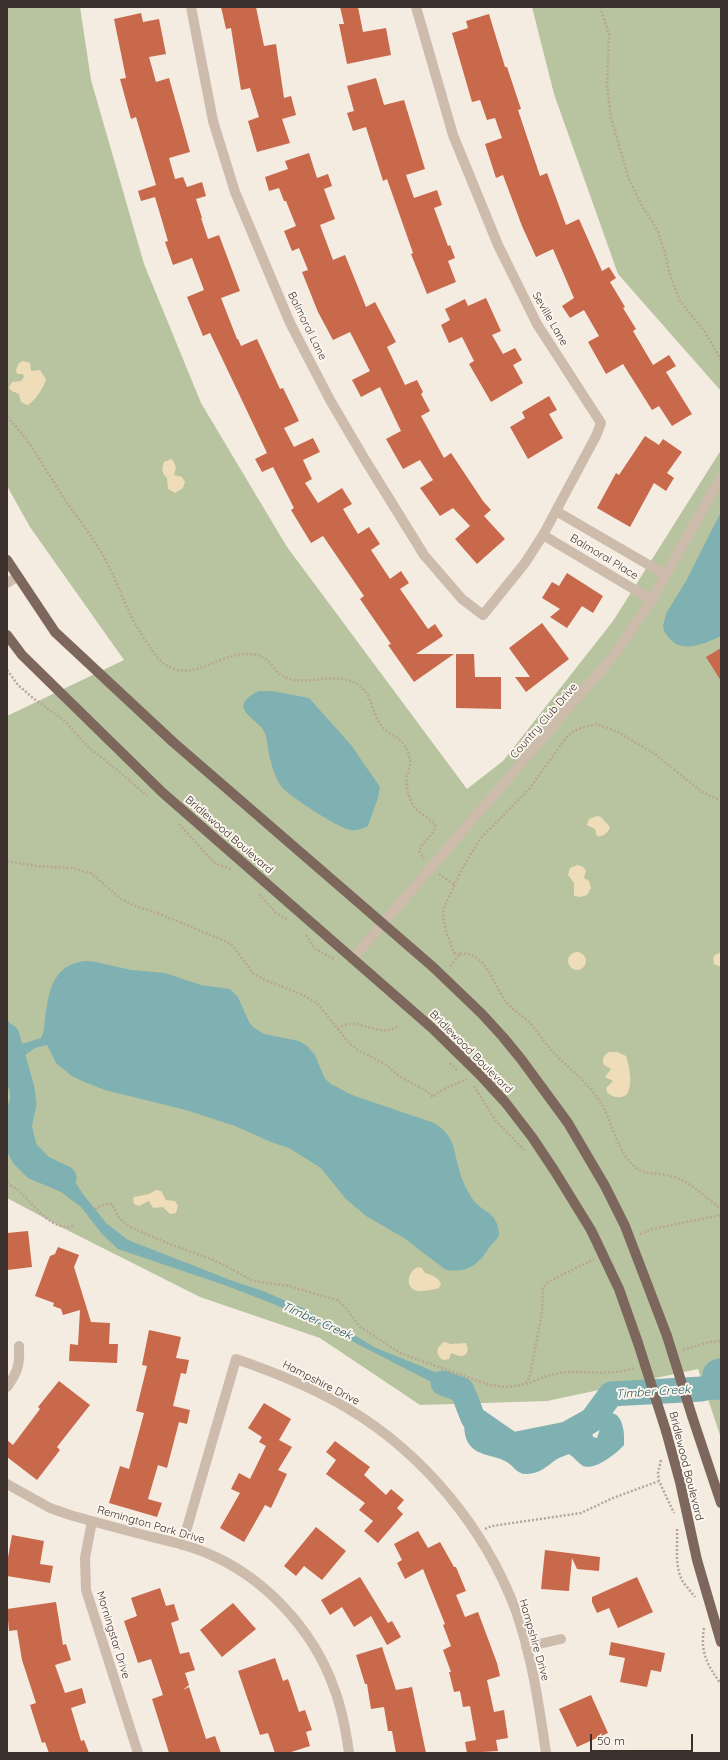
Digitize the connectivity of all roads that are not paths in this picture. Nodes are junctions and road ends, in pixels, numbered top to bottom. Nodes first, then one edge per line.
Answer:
1 (191, 7) edge
2 (416, 7) edge
3 (721, 477) edge
4 (556, 512) junction
5 (543, 535) junction
6 (7, 560) edge
7 (666, 575) junction
8 (17, 577) junction
9 (7, 583) edge
10 (652, 600) junction
11 (483, 615) joint
12 (7, 635) edge
13 (383, 923) junction
14 (353, 958) junction
15 (19, 1346) dead end
16 (7, 1387) edge
17 (7, 1484) edge
18 (721, 1503) edge
19 (92, 1521) junction
20 (182, 1544) junction
21 (561, 1639) dead end
22 (721, 1642) edge
23 (526, 1647) junction
24 (138, 1753) edge
25 (350, 1753) edge
26 (546, 1753) edge

1 - 11 street, Balmoral Lane
2 - 4 street, Seville Lane
3 - 7 street, Country Club Drive
4 - 5 street, Seville Lane
4 - 7 street, Balmoral Place
5 - 10 street, Balmoral Place
5 - 11 street, Seville Lane
6 - 8 main road, Bridlewood Boulevard
7 - 10 street, Country Club Drive
8 - 9 street
8 - 13 main road, Bridlewood Boulevard
10 - 13 street, Country Club Drive
12 - 14 main road, Bridlewood Boulevard
13 - 14 street, Country Club Drive
13 - 18 main road, Bridlewood Boulevard, bridge
14 - 22 main road, Bridlewood Boulevard, bridge
15 - 16 street
17 - 19 street, Remington Park Drive
19 - 20 street, Remington Park Drive
19 - 24 street, Morningstar Drive
20 - 23 street, Hampshire Drive
20 - 25 street, Remington Park Drive
21 - 23 street
23 - 26 street, Hampshire Drive

